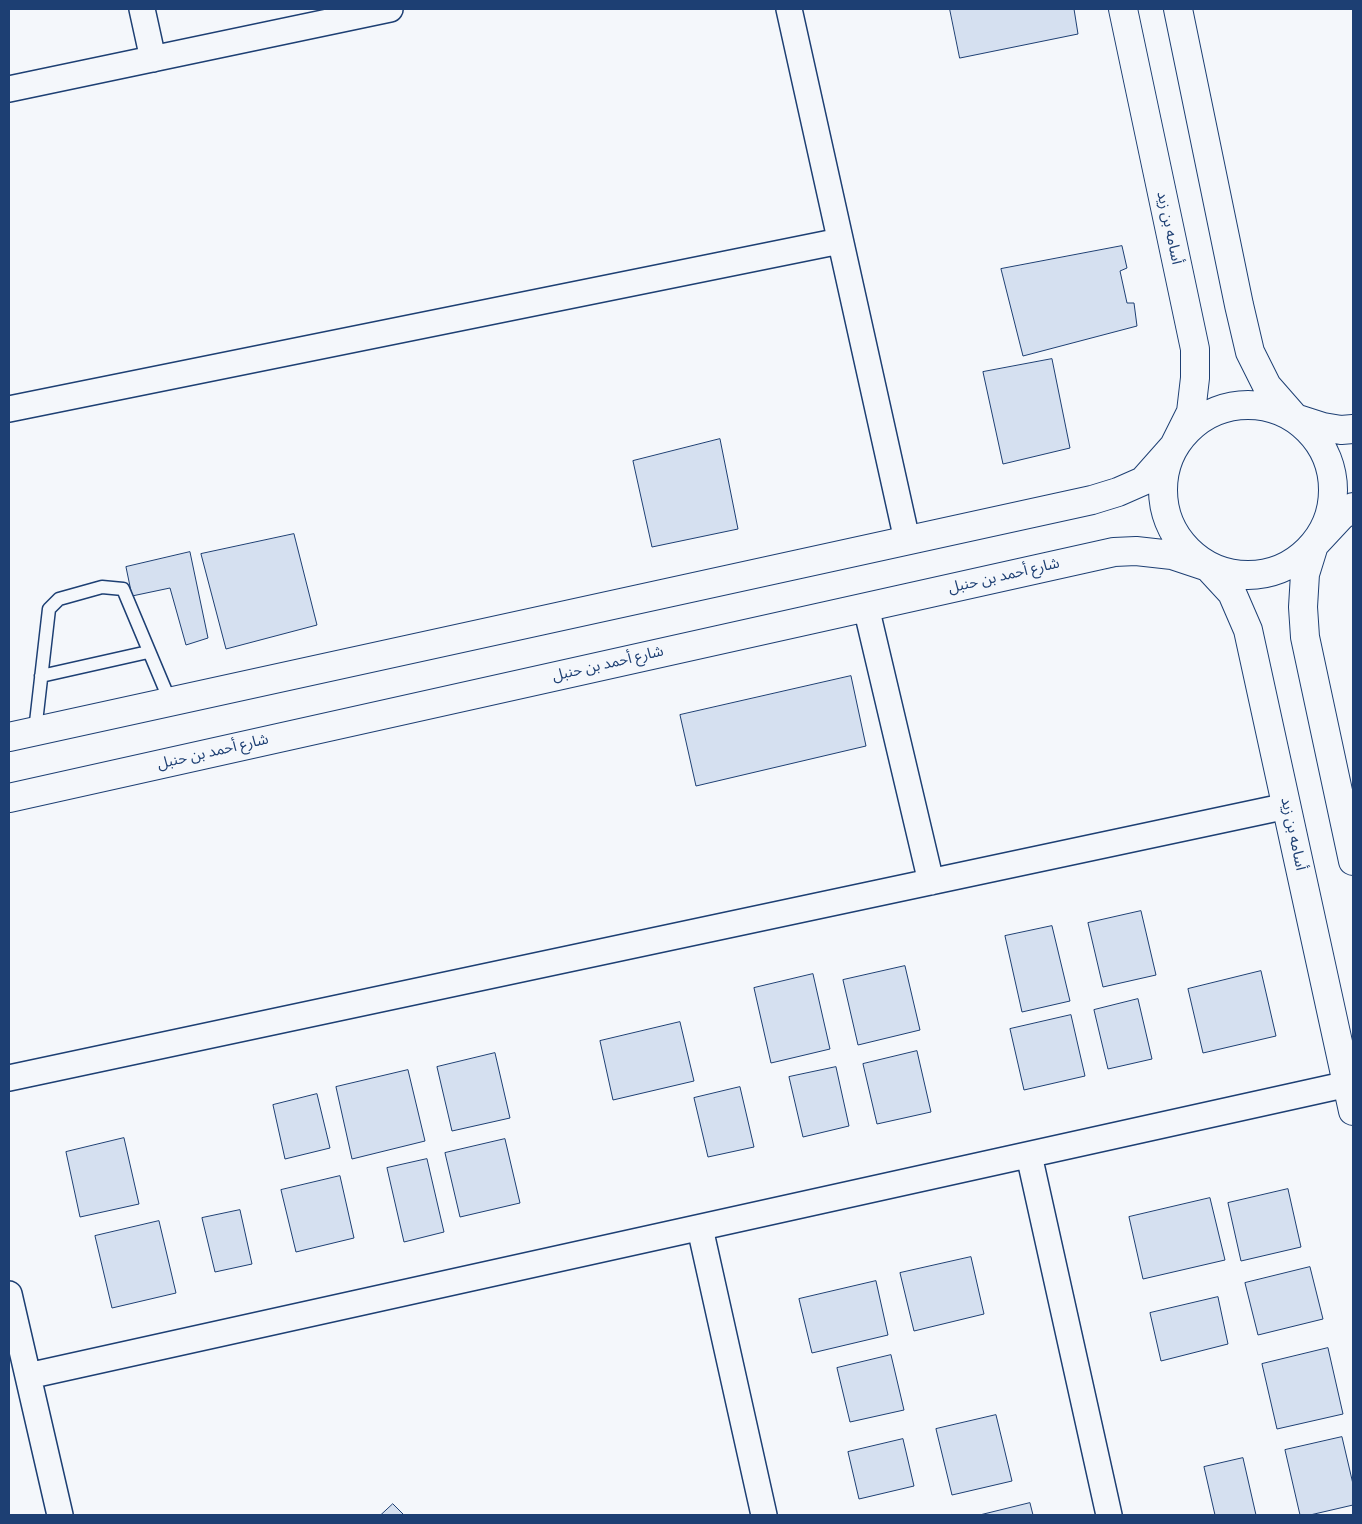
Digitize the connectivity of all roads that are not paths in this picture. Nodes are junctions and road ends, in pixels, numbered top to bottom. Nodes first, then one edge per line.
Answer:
1 (142, 9) edge
2 (390, 9) edge
3 (789, 9) edge
4 (1123, 9) edge
5 (1178, 9) edge
6 (153, 59) junction
7 (9, 89) edge
8 (840, 241) junction
9 (9, 409) edge
10 (1295, 418) junction
11 (1353, 429) edge
12 (1174, 446) junction
13 (1353, 507) edge
14 (908, 540) junction
15 (1314, 545) junction
16 (1208, 567) junction
17 (866, 607) junction
18 (148, 652) junction
19 (41, 676) junction
20 (170, 701) junction
21 (35, 731) junction
22 (9, 737) edge
23 (9, 798) edge
24 (1287, 806) junction
25 (1353, 861) edge
26 (931, 882) junction
27 (9, 1078) edge
28 (1348, 1084) junction
29 (1353, 1111) edge
30 (1030, 1155) junction
31 (700, 1228) junction
32 (9, 1294) edge
33 (28, 1376) junction
34 (60, 1515) edge
35 (764, 1515) edge
36 (1108, 1515) edge

1 - 6 street
2 - 6 street
3 - 8 street
4 - 12 street, أسامه بن زيد
5 - 10 street
6 - 7 street
8 - 9 street
8 - 14 street
10 - 11 street
10 - 12 street
10 - 15 street
12 - 14 street
12 - 16 street
13 - 15 street
14 - 20 street
15 - 16 street
15 - 25 street
16 - 17 street, شارع أحمد بن حنبل
16 - 24 street, أسامه بن زيد
17 - 23 street, شارع أحمد بن حنبل
17 - 26 street
18 - 19 lane
18 - 19 lane
18 - 20 lane
19 - 21 lane
20 - 21 street
21 - 22 street
24 - 26 street
24 - 28 street, أسامه بن زيد
26 - 27 street
28 - 29 street, أسامه بن زيد
28 - 30 street
30 - 31 street
30 - 36 street
31 - 33 street
31 - 35 street
32 - 33 street
33 - 34 street

